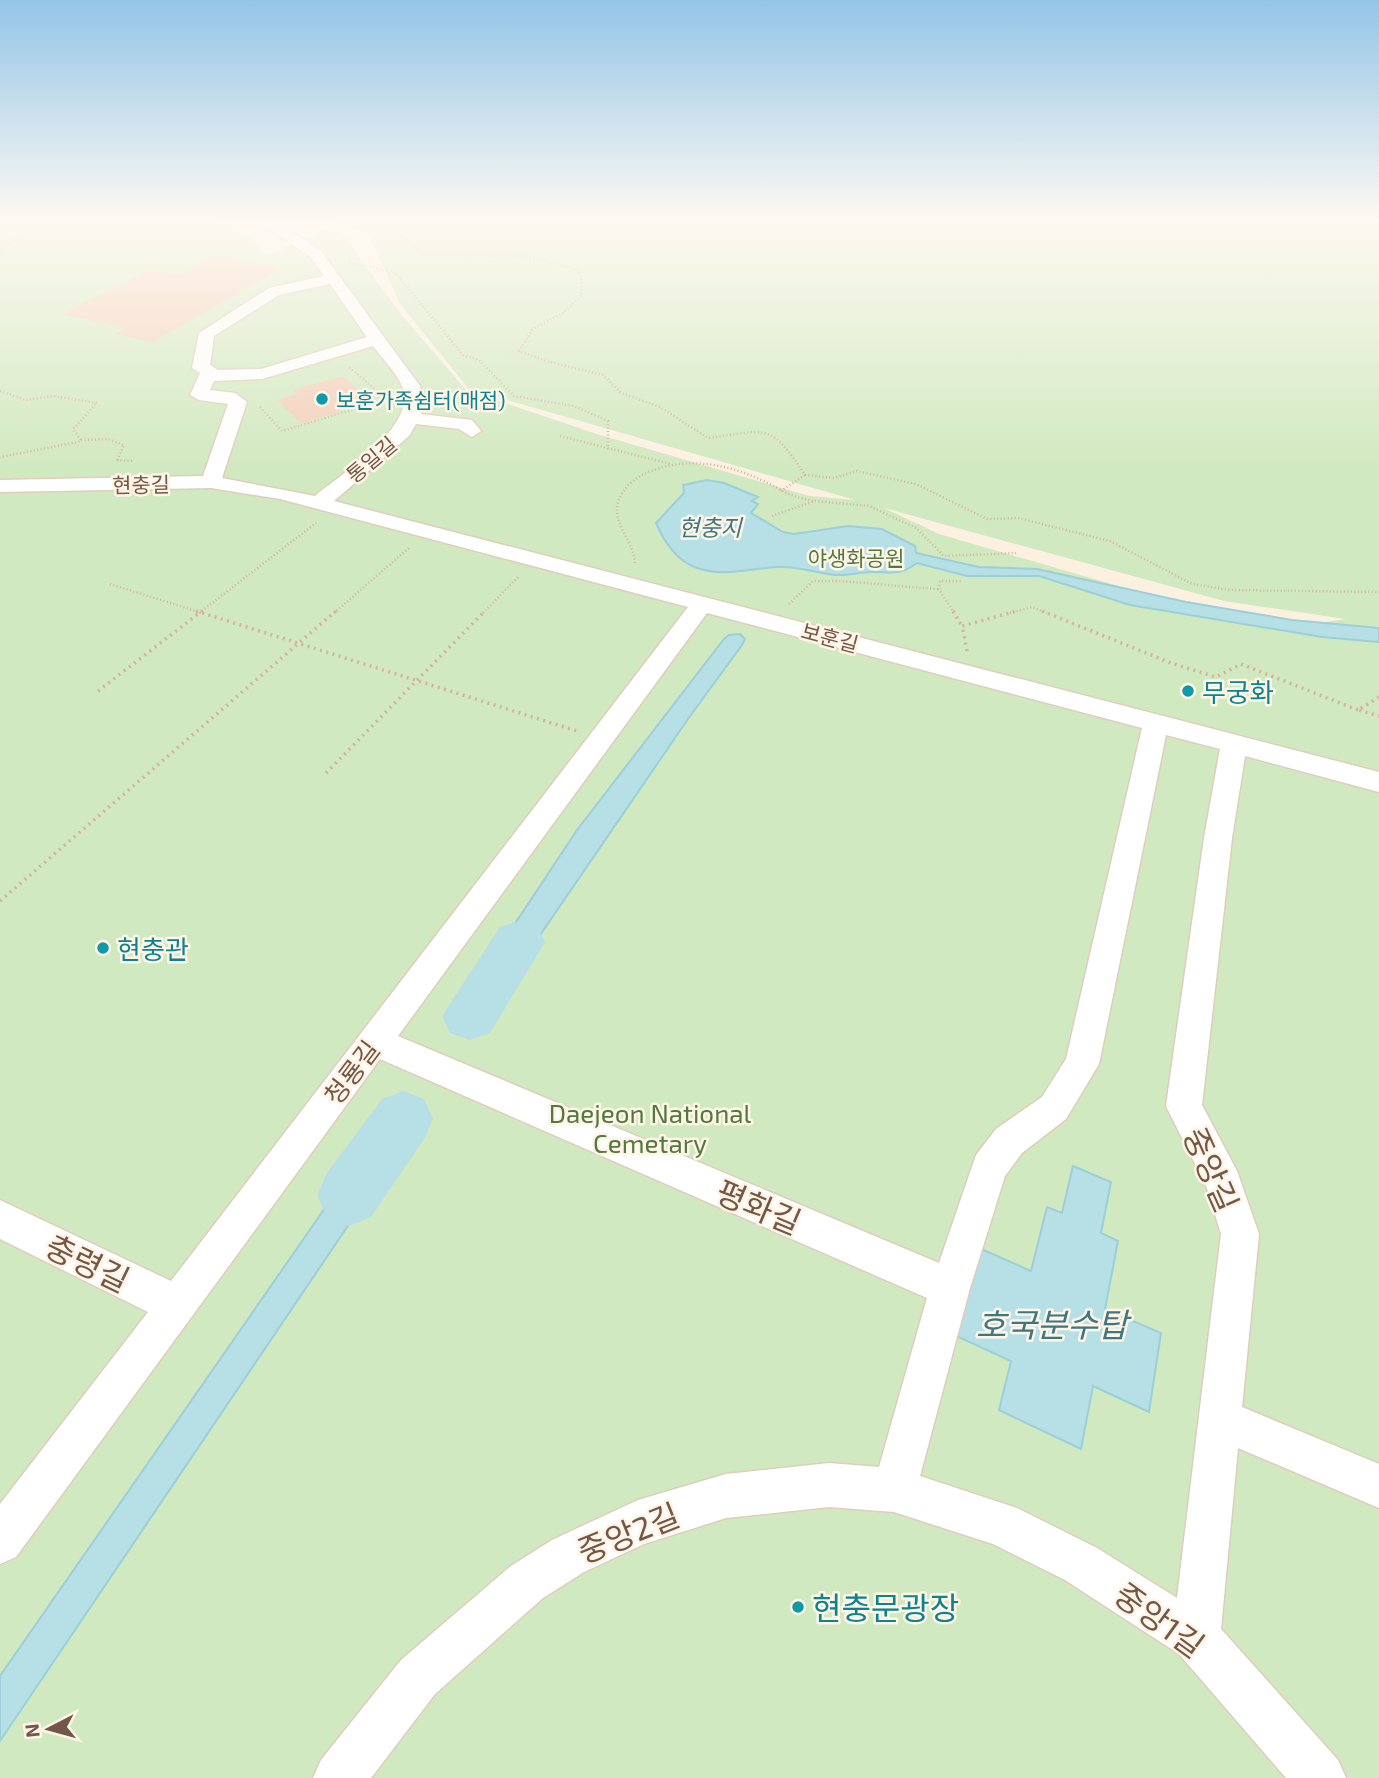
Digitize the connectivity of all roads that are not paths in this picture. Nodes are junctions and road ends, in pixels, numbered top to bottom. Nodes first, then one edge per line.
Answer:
1 (256, 302) edge
2 (353, 302) edge
3 (378, 339) junction
4 (207, 376) junction
5 (412, 418) junction
6 (472, 431) dead end
7 (211, 482) junction
8 (0, 486) edge
9 (281, 493) joint
10 (320, 510) junction
11 (702, 604) junction
12 (1156, 723) junction
13 (1234, 744) junction
14 (1379, 782) edge
15 (374, 1041) junction
16 (0, 1219) edge
17 (950, 1288) junction
18 (177, 1305) junction
19 (1219, 1418) junction
20 (1379, 1486) edge
21 (894, 1490) junction
22 (1001, 1524) joint
23 (0, 1541) edge
24 (1196, 1637) junction
25 (339, 1778) edge
26 (1320, 1778) edge

1 - 4 lane
2 - 3 lane, 통일길
3 - 4 lane
3 - 5 lane, 통일길
4 - 7 lane
5 - 6 lane
5 - 10 lane, 통일길
7 - 8 lane, 현충길
7 - 9 lane, 현충길
9 - 10 lane, 보훈길
10 - 11 lane, 보훈길
11 - 12 lane, 보훈길
11 - 15 lane, 청룡길
12 - 13 lane, 보훈길
12 - 17 lane
13 - 14 lane, 보훈길
13 - 19 lane, 중앙길
15 - 17 lane, 평화길
15 - 18 lane, 청룡길
16 - 18 lane, 충령길
17 - 21 lane
18 - 23 lane, 청룡길
19 - 20 lane
19 - 24 lane, 중앙길
21 - 22 lane, 중앙2길
21 - 25 lane, 중앙2길
22 - 24 lane, 중앙1길
24 - 26 lane, 중앙1길

